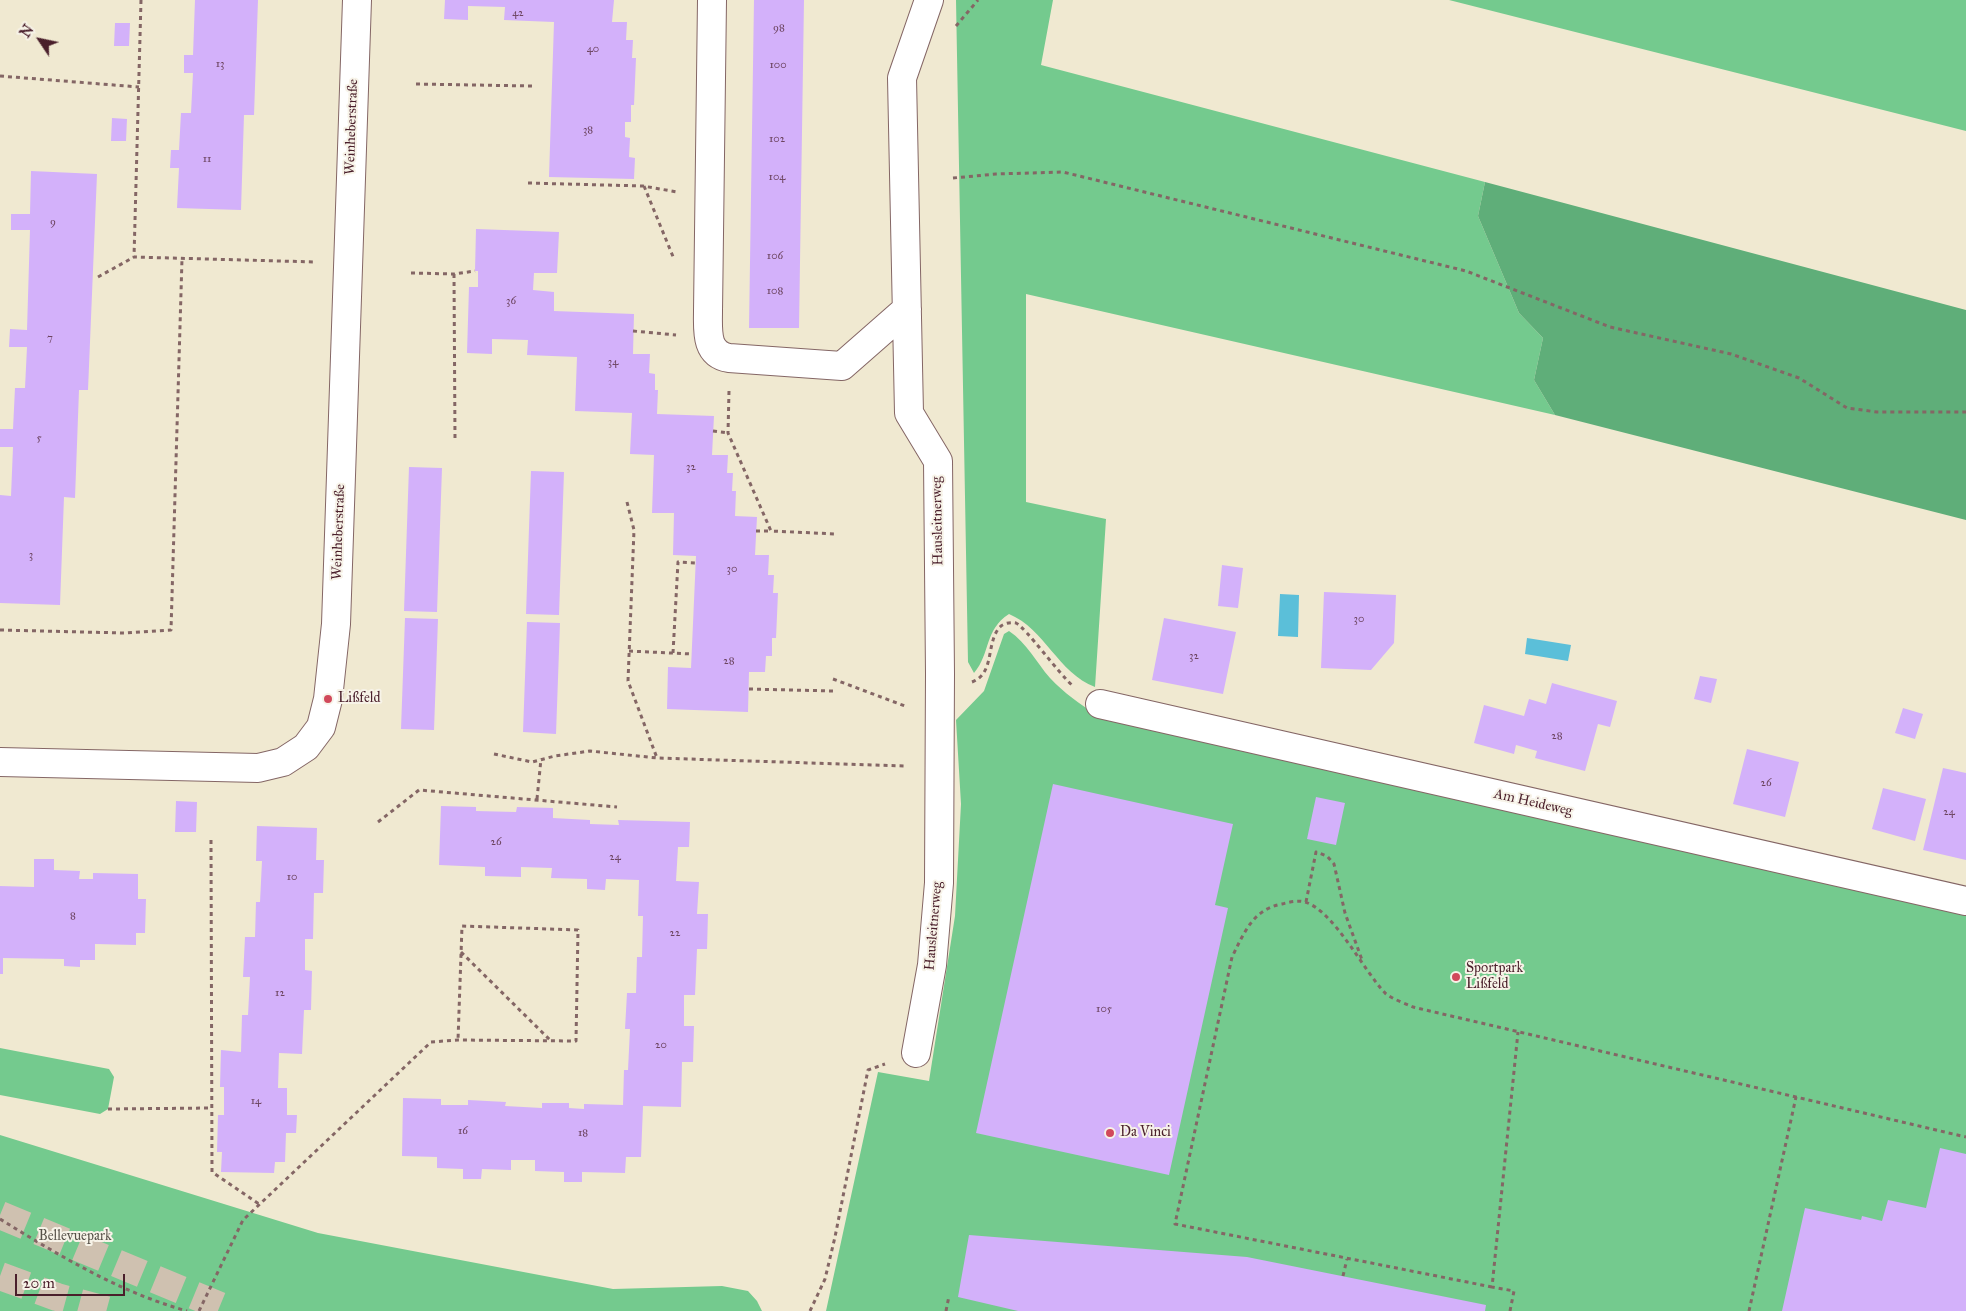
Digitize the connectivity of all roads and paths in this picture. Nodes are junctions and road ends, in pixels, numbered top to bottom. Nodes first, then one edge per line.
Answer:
1 (141, 0) edge
2 (357, 0) edge
3 (712, 0) edge
4 (929, 0) edge
5 (978, 0) edge
6 (955, 28) dead end
7 (0, 76) edge
8 (416, 84) dead end
9 (532, 86) dead end
10 (138, 87) junction
11 (953, 178) dead end
12 (528, 183) dead end
13 (644, 186) junction
14 (710, 198) junction
15 (134, 257) junction
16 (182, 259) junction
17 (319, 262) dead end
18 (676, 264) dead end
19 (475, 271) dead end
20 (411, 273) dead end
21 (454, 274) junction
22 (98, 277) dead end
23 (907, 308) junction
24 (634, 331) dead end
25 (669, 334) dead end
26 (729, 358) junction
27 (1966, 412) edge
28 (713, 431) dead end
29 (728, 432) junction
30 (455, 439) dead end
31 (627, 502) dead end
32 (756, 530) dead end
33 (771, 531) junction
34 (836, 534) dead end
35 (696, 563) dead end
36 (0, 630) edge
37 (629, 651) junction
38 (673, 652) junction
39 (692, 654) dead end
40 (833, 678) dead end
41 (964, 685) dead end
42 (749, 689) dead end
43 (833, 691) dead end
44 (1100, 704) joint
45 (905, 706) dead end
46 (494, 754) dead end
47 (657, 758) junction
48 (541, 759) junction
49 (0, 762) edge
50 (904, 766) dead end
51 (537, 799) junction
52 (617, 807) dead end
53 (378, 822) dead end
54 (211, 840) dead end
55 (1966, 900) edge
56 (1306, 902) junction
57 (461, 952) junction
58 (1364, 964) junction
59 (1518, 1032) junction
60 (458, 1040) junction
61 (550, 1041) junction
62 (916, 1053) dead end
63 (868, 1070) dead end
64 (1796, 1097) junction
65 (211, 1108) junction
66 (108, 1109) dead end
67 (1966, 1137) edge
68 (260, 1204) junction
69 (0, 1220) edge
70 (1346, 1259) junction
71 (1343, 1276) dead end
72 (1492, 1287) junction
73 (949, 1296) dead end
74 (187, 1311) edge
75 (199, 1311) edge
76 (810, 1311) edge
77 (946, 1311) edge
78 (1510, 1311) edge
79 (1749, 1311) edge

1 - 10 path
2 - 49 street, Weinheberstraße
3 - 14 street
4 - 23 street, Hausleitnerweg
5 - 6 path
7 - 10 path
8 - 9 path
10 - 15 path
11 - 27 path
12 - 13 path
13 - 14 path
13 - 18 path
14 - 26 street
15 - 16 path
15 - 22 path
16 - 17 path
16 - 36 path
19 - 21 path
20 - 21 path
21 - 30 path
23 - 26 street
23 - 62 street, Hausleitnerweg
24 - 25 path
26 - 29 path
28 - 29 path
29 - 33 path
31 - 37 path
32 - 33 path
33 - 34 path
35 - 38 path
37 - 38 path
37 - 47 path
38 - 39 path
40 - 45 path
41 - 44 path
42 - 43 path
44 - 55 street, Am Heideweg
46 - 48 path
47 - 48 path
47 - 50 path
48 - 51 path
51 - 52 path
51 - 53 path
54 - 65 path
56 - 58 path
56 - 58 path
56 - 70 path
57 - 60 path
57 - 61 path
57 - 61 path
58 - 59 path
59 - 64 path
59 - 72 path
60 - 61 path
60 - 68 path
63 - 76 path
64 - 67 path
64 - 79 path
65 - 66 path
65 - 68 path
68 - 75 path
69 - 74 path
70 - 71 path
70 - 72 path
72 - 78 path
73 - 77 path

